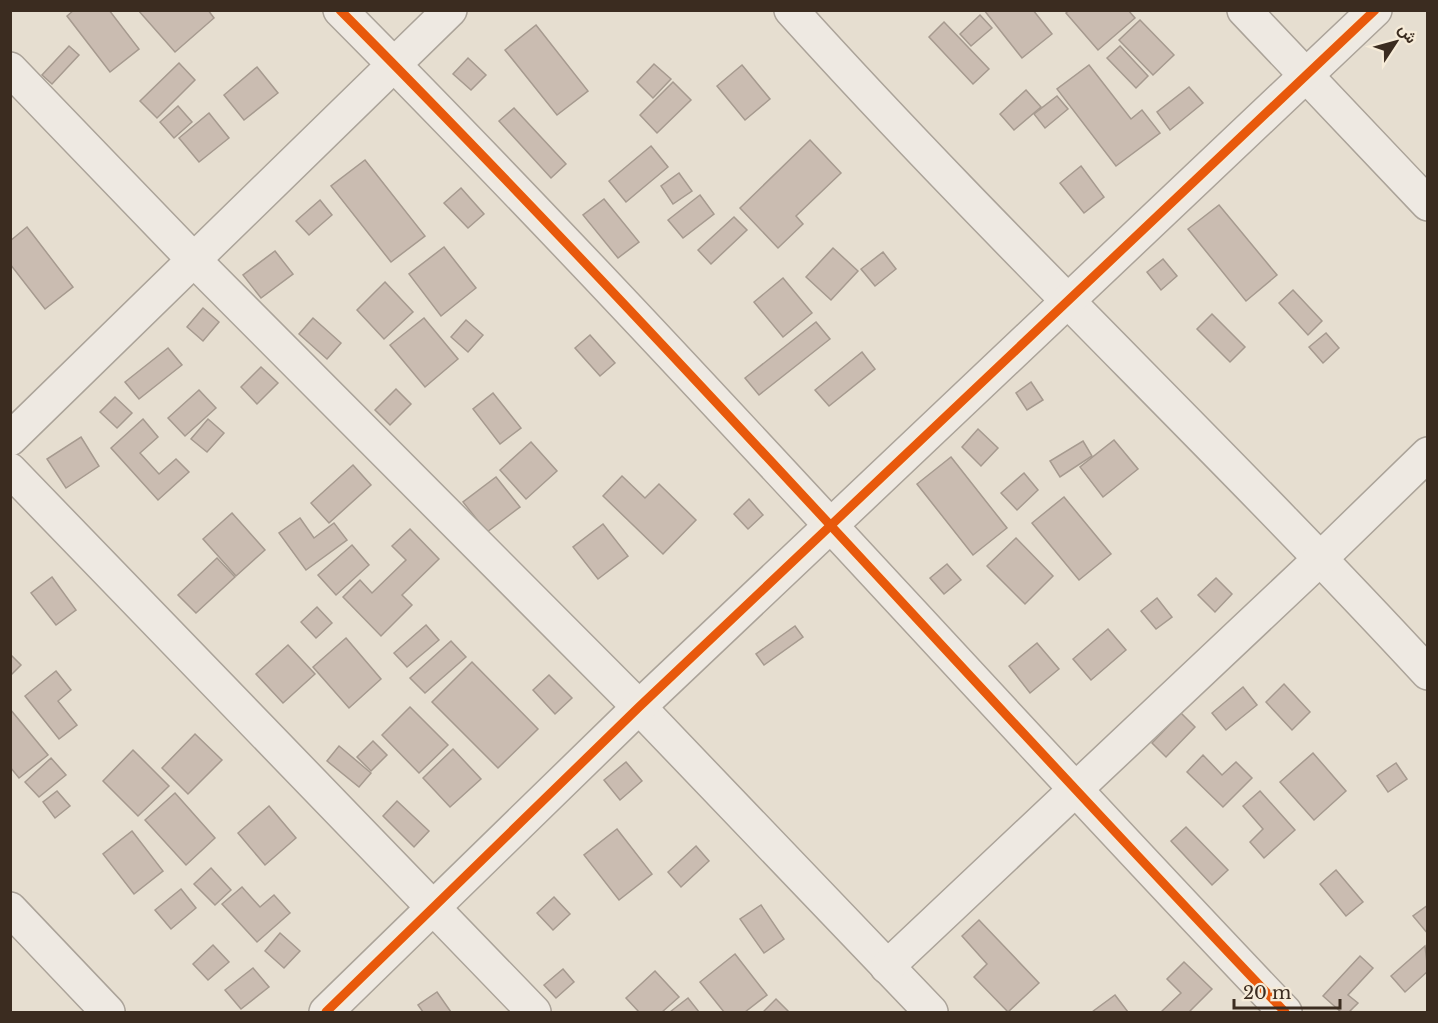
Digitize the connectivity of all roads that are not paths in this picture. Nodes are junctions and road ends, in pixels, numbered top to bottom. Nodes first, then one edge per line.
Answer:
1 (340, 10) edge
2 (450, 10) edge
3 (791, 10) edge
4 (1244, 10) edge
5 (1375, 10) edge
6 (394, 65) junction
7 (10, 69) edge
8 (1306, 78) junction
9 (1428, 204) edge
10 (194, 260) junction
11 (1067, 299) junction
12 (10, 439) edge
13 (1428, 454) edge
14 (10, 470) edge
15 (830, 525) junction
16 (1321, 558) junction
17 (1428, 673) edge
18 (639, 707) junction
19 (1074, 791) junction
20 (434, 908) junction
21 (10, 909) edge
22 (887, 967) junction
23 (108, 1012) edge
24 (326, 1012) edge
25 (534, 1012) edge
26 (931, 1012) edge
27 (1285, 1012) edge

1 - 6 street
2 - 6 street
3 - 11 street
4 - 8 street
5 - 8 street
6 - 10 street
6 - 15 street
7 - 10 street
8 - 9 street
8 - 11 street
10 - 12 street
10 - 18 street
11 - 15 street
11 - 16 street
13 - 16 street
14 - 20 street
15 - 18 street
15 - 19 street
16 - 17 street
16 - 19 street
18 - 20 street
18 - 22 street
19 - 22 street
19 - 27 street
20 - 24 street
20 - 25 street
21 - 23 street
22 - 26 street

